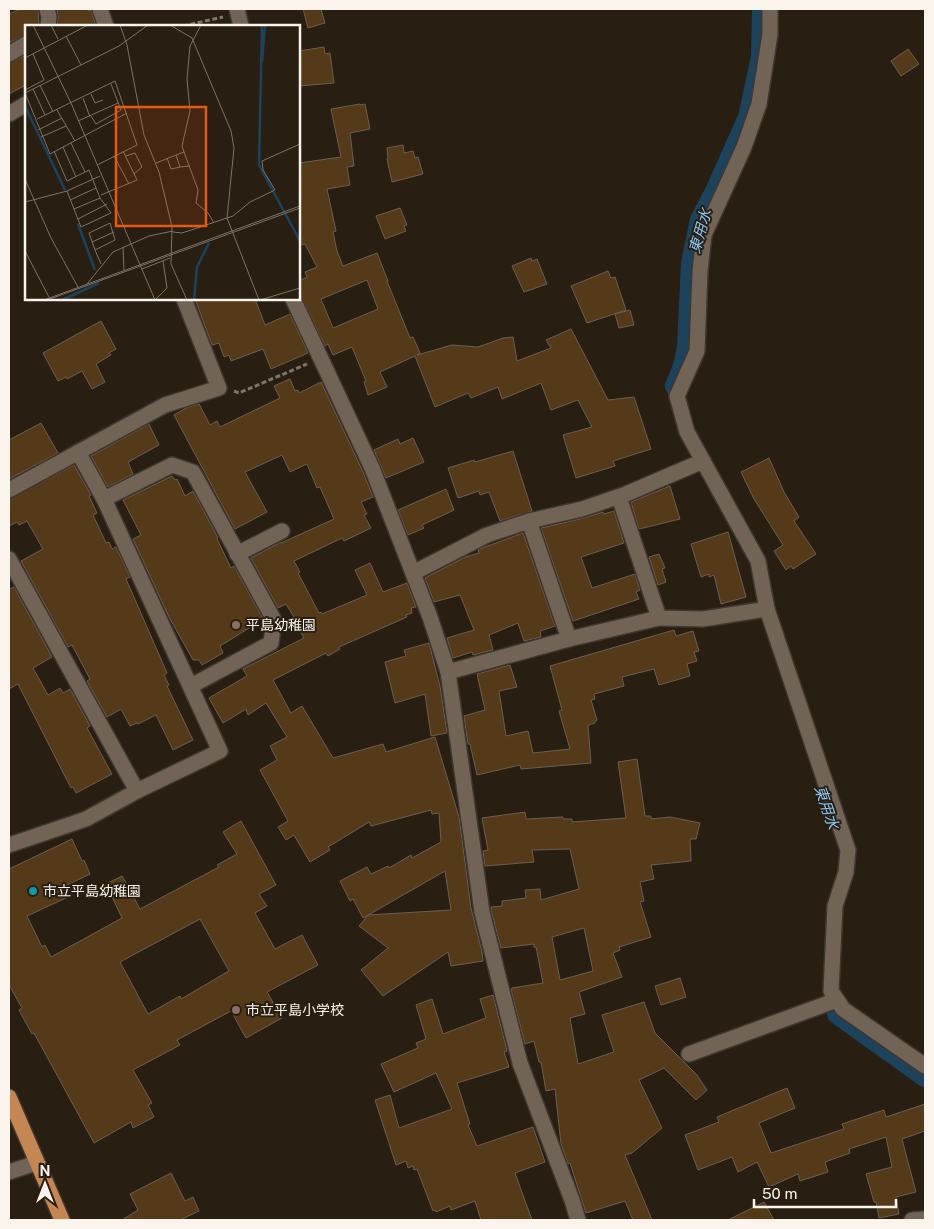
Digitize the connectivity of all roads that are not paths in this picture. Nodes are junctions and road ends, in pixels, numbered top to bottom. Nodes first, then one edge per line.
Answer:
1 (47, 9) edge
2 (100, 9) edge
3 (770, 9) edge
4 (48, 25) edge
5 (106, 25) edge
6 (25, 45) edge
7 (9, 54) edge
8 (25, 105) edge
9 (9, 114) edge
10 (184, 300) edge
11 (293, 300) edge
12 (78, 452) junction
13 (703, 461) junction
14 (9, 490) edge
15 (619, 497) junction
16 (104, 499) junction
17 (529, 520) junction
18 (282, 531) dead end
19 (238, 554) junction
20 (9, 559) edge
21 (413, 572) junction
22 (767, 609) junction
23 (659, 618) junction
24 (569, 639) junction
25 (448, 672) junction
26 (191, 686) junction
27 (137, 791) junction
28 (9, 845) edge
29 (837, 1000) junction
30 (689, 1054) dead end
31 (925, 1066) edge
32 (9, 1097) edge
33 (36, 1163) junction
34 (9, 1172) edge
35 (925, 1219) edge
36 (62, 1220) edge
37 (578, 1220) edge
38 (912, 1220) edge

1 - 4 street
2 - 5 street
3 - 13 street
6 - 7 street
8 - 9 street
10 - 12 street
11 - 21 street
12 - 14 street
12 - 16 street
13 - 15 street
13 - 22 street
15 - 17 street
15 - 23 street
16 - 19 street
16 - 26 street
17 - 21 street
17 - 24 street
18 - 19 street
19 - 26 street
20 - 27 street
21 - 25 street
22 - 23 street
22 - 29 street
23 - 24 street
24 - 25 street
25 - 37 street
26 - 27 street
27 - 28 street
29 - 30 street
29 - 31 street
32 - 33 main road
33 - 34 street
33 - 36 main road
35 - 38 street

